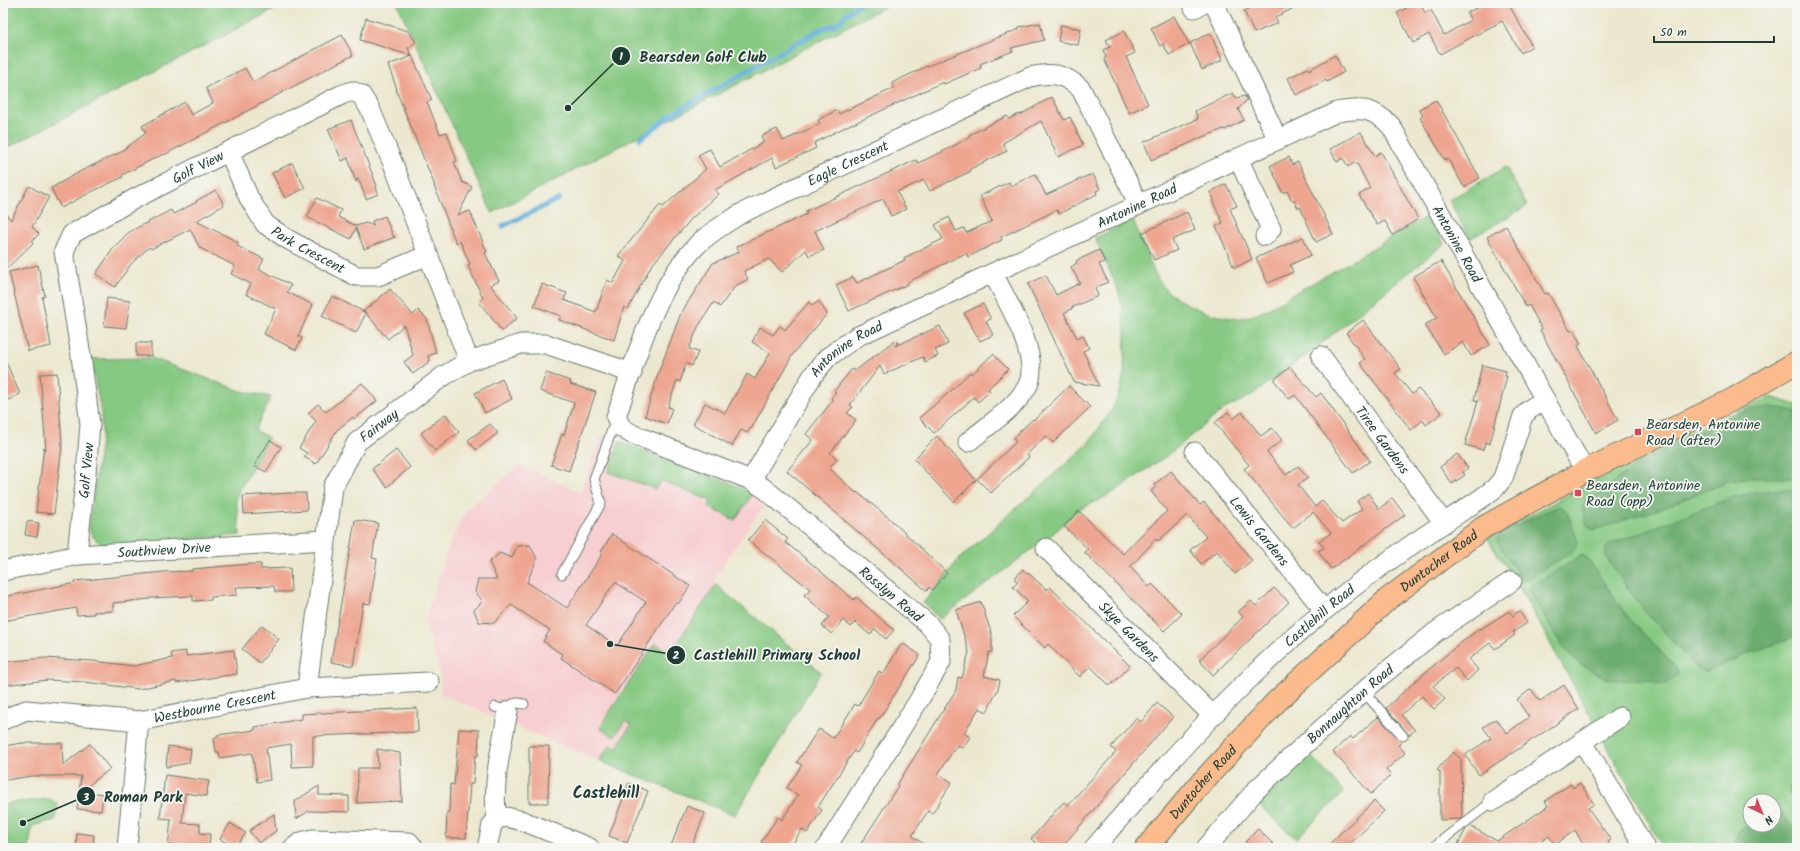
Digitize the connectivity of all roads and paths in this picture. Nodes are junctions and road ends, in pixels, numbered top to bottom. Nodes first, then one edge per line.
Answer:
1 (1214, 3) edge
2 (1278, 140) junction
3 (229, 152) junction
4 (1238, 158) junction
5 (1139, 205) junction
6 (1265, 236) dead end
7 (428, 255) junction
8 (993, 273) junction
9 (1321, 356) dead end
10 (469, 361) junction
11 (1797, 362) edge
12 (632, 373) junction
13 (1545, 400) junction
14 (616, 417) junction
15 (968, 442) dead end
16 (1195, 452) dead end
17 (1585, 471) junction
18 (751, 480) junction
19 (1444, 523) junction
20 (326, 540) junction
21 (1046, 548) dead end
22 (78, 555) junction
23 (3, 571) edge
24 (562, 574) dead end
25 (1512, 581) dead end
26 (1324, 610) junction
27 (428, 682) dead end
28 (307, 688) junction
29 (1364, 692) junction
30 (509, 708) dead end
31 (1212, 715) junction
32 (1620, 718) dead end
33 (3, 720) edge
34 (139, 721) junction
35 (1403, 736) dead end
36 (1583, 742) junction
37 (1493, 801) joint
38 (497, 819) junction
39 (127, 848) edge
40 (293, 848) edge
41 (414, 848) edge
42 (487, 848) edge
43 (590, 848) edge
44 (826, 848) edge
45 (1094, 848) edge
46 (1146, 848) edge
47 (1206, 848) edge
48 (1432, 848) edge
49 (1645, 848) edge

1 - 2 street
2 - 4 street, Antonine Road
2 - 13 street, Antonine Road
3 - 7 street, Park Crescent
3 - 7 street, Golf View
3 - 22 street, Golf View
4 - 5 street, Antonine Road
4 - 6 street
5 - 8 street, Antonine Road
5 - 12 street, Eagle Crescent
7 - 10 street, Golf View
8 - 15 street
8 - 18 street, Antonine Road
9 - 19 street, Tiree Gardens
10 - 12 street, Fairway
10 - 20 street, Fairway
11 - 17 main road, Duntocher Road
12 - 14 street, Eagle Crescent
13 - 17 street, Antonine Road
13 - 19 street, Castlehill Road
14 - 18 street, Rosslyn Road
14 - 24 lane
16 - 26 street, Lewis Gardens
17 - 46 main road, Duntocher Road
18 - 44 street, Rosslyn Road
19 - 26 street, Castlehill Road
20 - 22 street, Southview Drive
20 - 28 street, Fairway
21 - 31 street, Skye Gardens
22 - 23 street, Southview Drive
25 - 29 street, Bonnaughton Road
26 - 31 street, Castlehill Road
27 - 28 street, Westbourne Crescent
28 - 34 street, Westbourne Crescent
29 - 35 lane
29 - 47 street, Bonnaughton Road
30 - 38 street
31 - 45 street, Castlehill Road
32 - 36 street
33 - 34 street, Westbourne Crescent
34 - 39 street
36 - 37 street
36 - 49 street
37 - 48 lane
38 - 42 street
38 - 43 street
40 - 41 street

